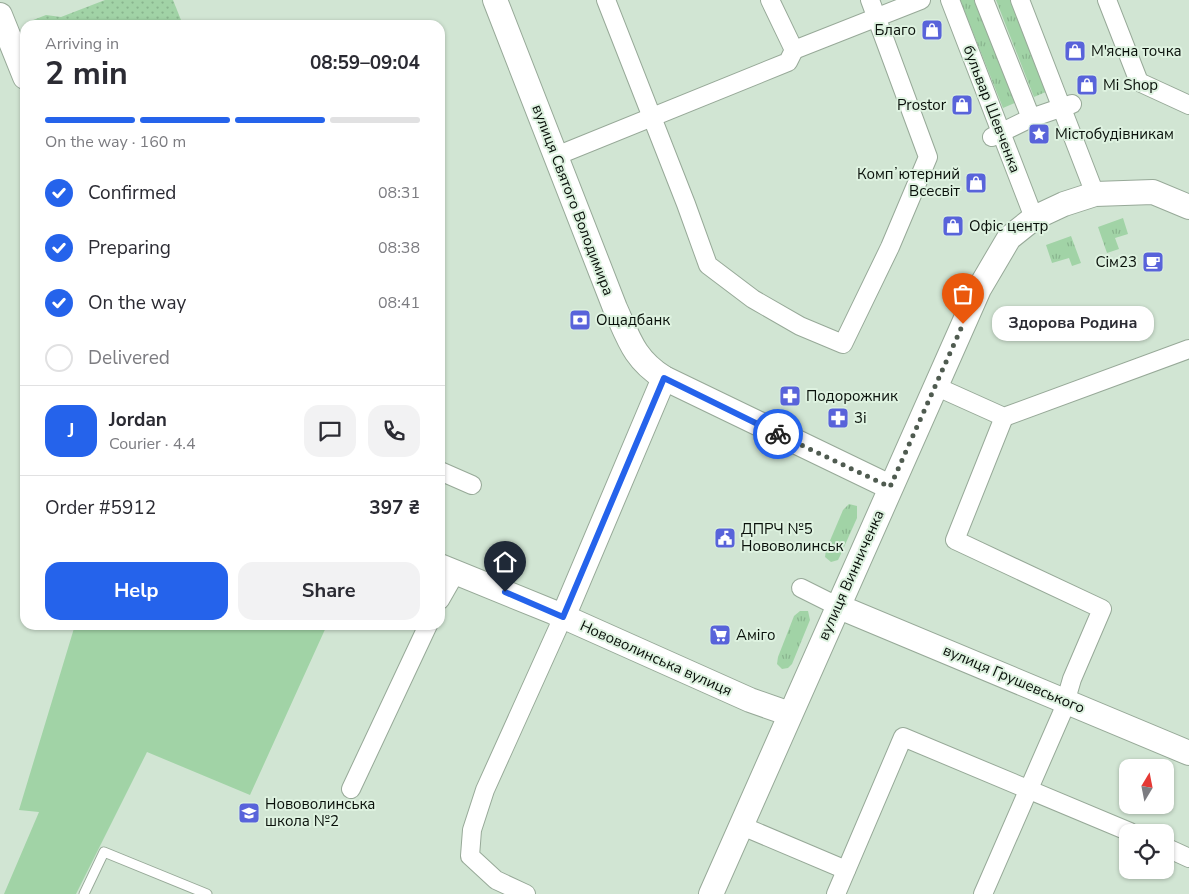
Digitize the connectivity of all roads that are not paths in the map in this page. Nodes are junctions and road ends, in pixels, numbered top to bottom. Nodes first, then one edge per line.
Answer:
1 (8, 0) edge
2 (495, 0) edge
3 (606, 0) edge
4 (770, 0) edge
5 (870, 0) edge
6 (921, 0) edge
7 (950, 0) edge
8 (984, 0) edge
9 (1020, 0) edge
10 (1107, 0) edge
11 (0, 4) edge
12 (0, 15) edge
13 (877, 18) junction
14 (794, 50) junction
15 (20, 65) edge
16 (1189, 104) edge
17 (1068, 106) junction
18 (652, 117) junction
19 (1031, 118) junction
20 (996, 135) junction
21 (556, 156) junction
22 (1095, 194) junction
23 (1189, 207) edge
24 (1034, 218) junction
25 (1189, 349) edge
26 (664, 378) junction
27 (935, 386) junction
28 (1004, 417) junction
29 (445, 473) edge
30 (472, 486) dead end
31 (890, 487) junction
32 (448, 569) edge
33 (801, 588) dead end
34 (837, 606) junction
35 (563, 617) junction
36 (426, 630) edge
37 (1065, 700) junction
38 (790, 714) junction
39 (1189, 753) edge
40 (351, 789) dead end
41 (1027, 789) junction
42 (742, 826) junction
43 (1119, 827) edge
44 (1174, 852) edge
45 (1189, 858) edge
46 (846, 870) junction
47 (84, 894) edge
48 (206, 894) edge
49 (526, 894) edge
50 (711, 894) edge
51 (836, 894) edge
52 (983, 894) edge

1 - 11 street
2 - 21 street, вулиця Святого Володимира
3 - 18 street
4 - 14 street
5 - 13 street
6 - 13 street
7 - 20 street, бульвар Шевченка
8 - 19 street
9 - 17 street
10 - 16 street
12 - 15 street
13 - 14 street
13 - 18 street
14 - 18 street
17 - 19 street
17 - 22 street
18 - 21 street
19 - 20 street
20 - 24 street, бульвар Шевченка
21 - 26 street, вулиця Святого Володимира
22 - 23 street, вулиця Винниченка
22 - 24 street, вулиця Винниченка
24 - 27 street, вулиця Винниченка
25 - 28 street
26 - 31 street, вулиця Святого Володимира
26 - 35 street
27 - 28 street
27 - 31 street, вулиця Винниченка
28 - 37 street
29 - 30 street
31 - 34 street, вулиця Винниченка
32 - 35 street, Нововолинська вулиця
33 - 34 street
34 - 37 street, вулиця Грушевського
34 - 38 street, вулиця Винниченка
35 - 38 street, Нововолинська вулиця
35 - 49 street
36 - 40 street
37 - 39 street, вулиця Грушевського
37 - 41 street
38 - 42 street, вулиця Винниченка
41 - 43 street
41 - 46 street
41 - 52 street
42 - 46 street
42 - 50 street, вулиця Винниченка
44 - 45 street
46 - 51 street
47 - 48 lane

